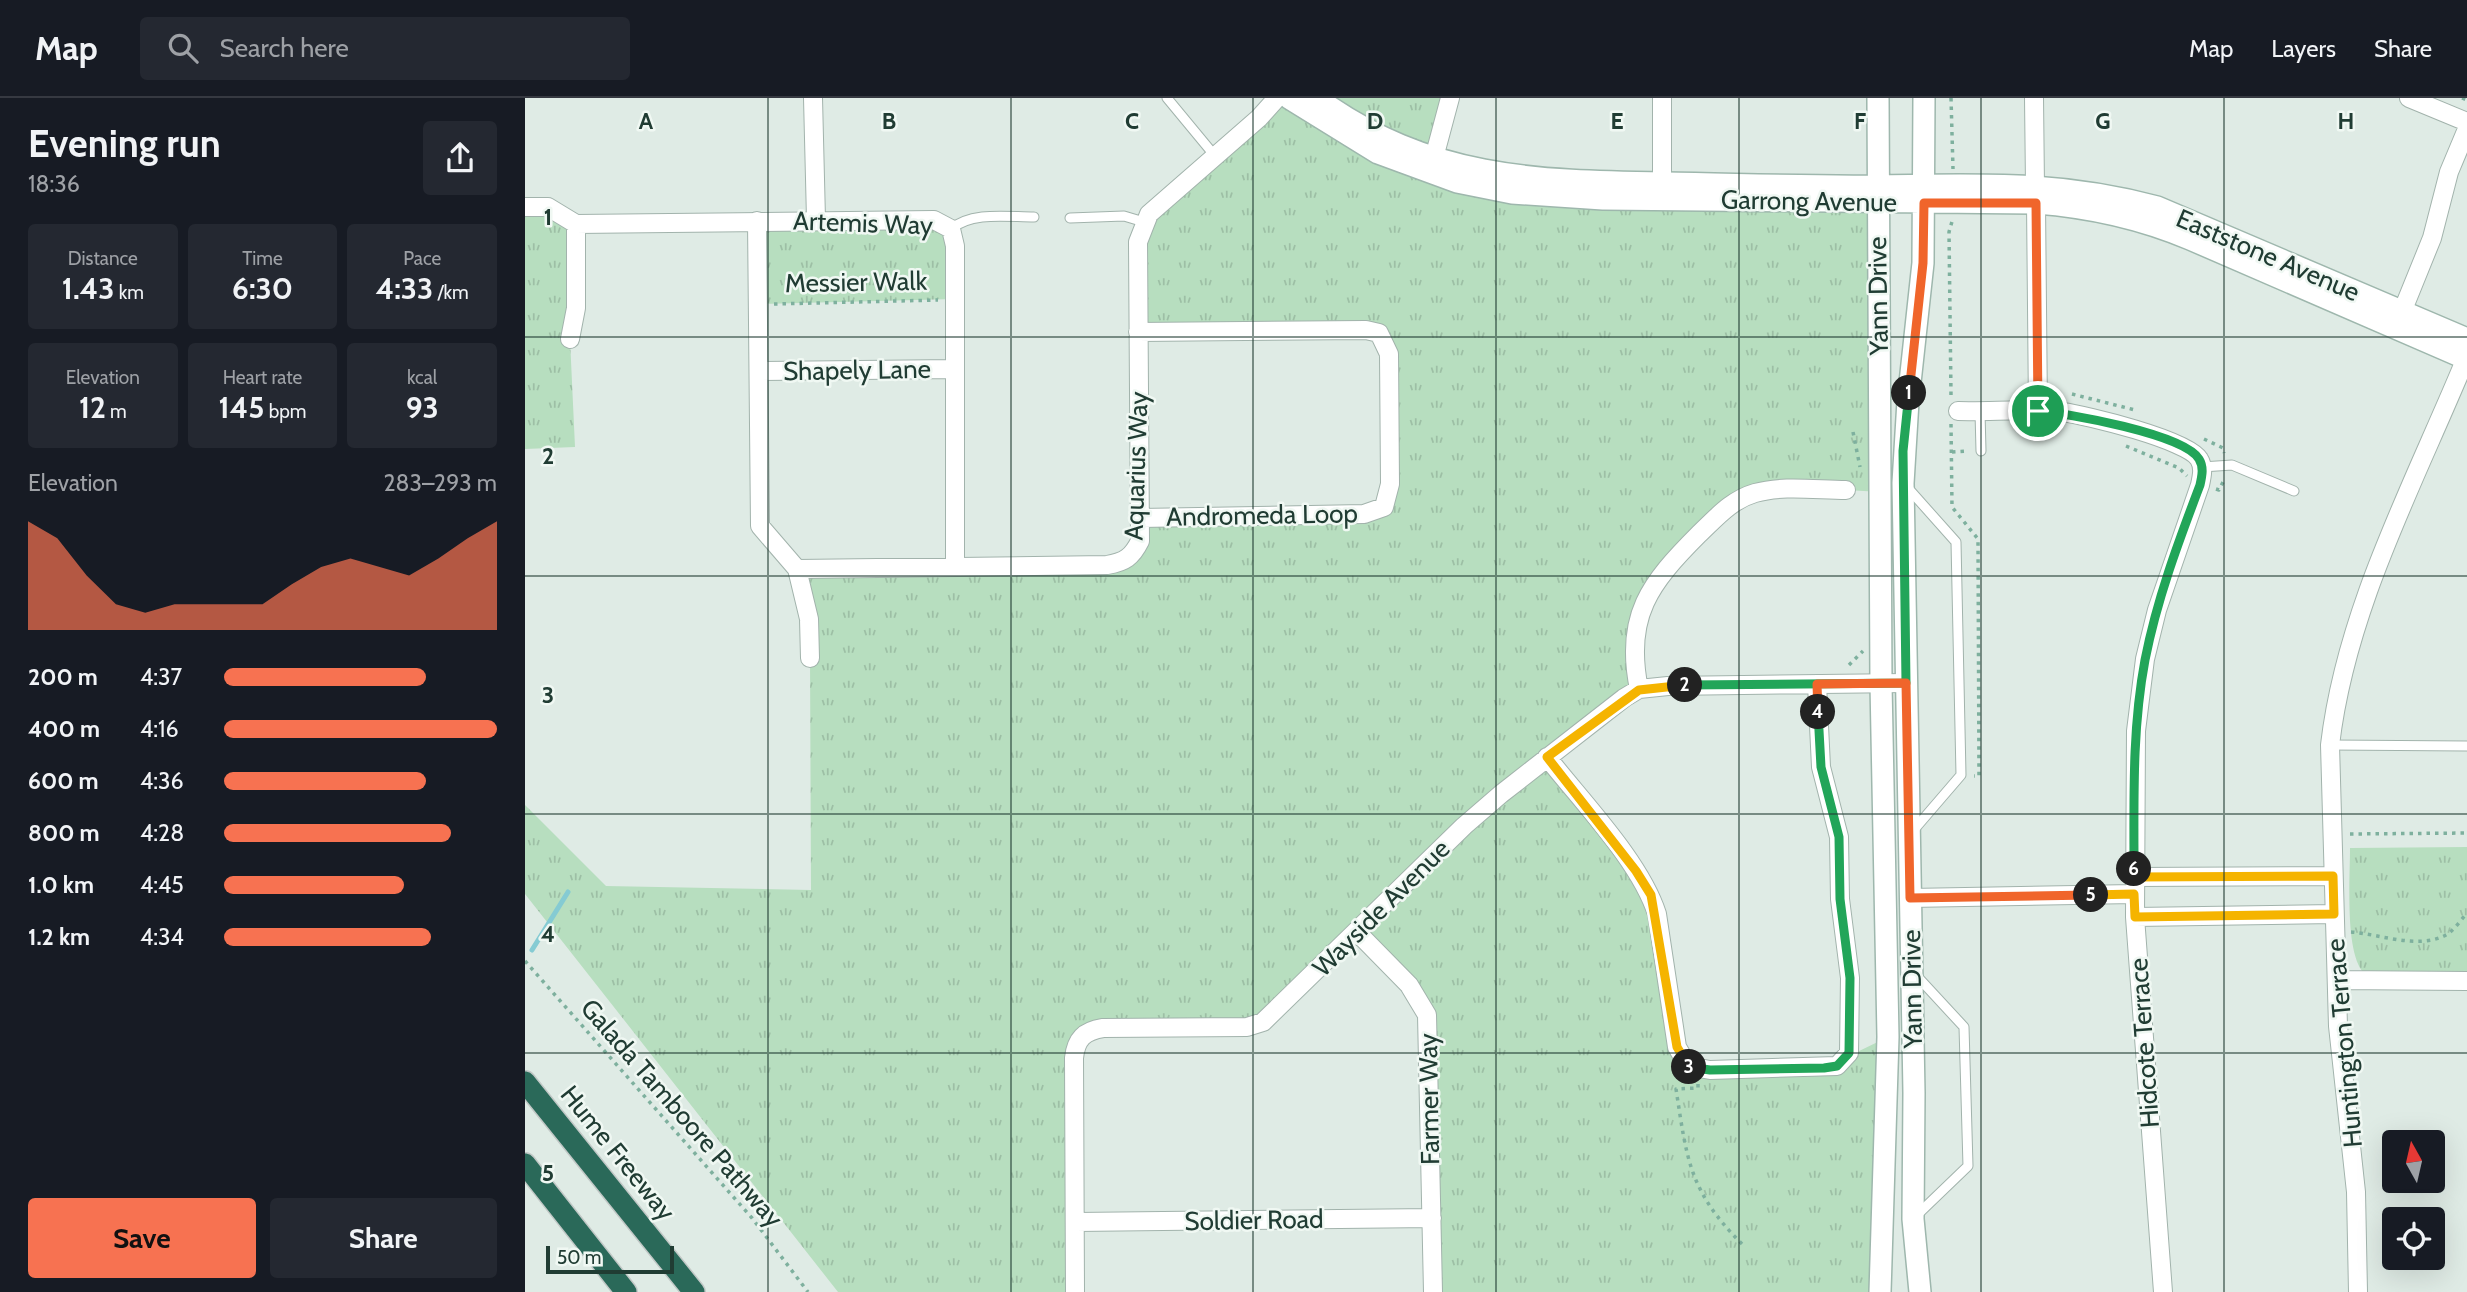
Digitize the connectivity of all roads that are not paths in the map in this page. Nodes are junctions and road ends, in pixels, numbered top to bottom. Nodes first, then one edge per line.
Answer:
1 (813, 98) edge
2 (1167, 98) edge
3 (1277, 98) edge
4 (1289, 98) edge
5 (1317, 98) edge
6 (1450, 98) edge
7 (1662, 98) edge
8 (1878, 98) edge
9 (1924, 98) edge
10 (2034, 98) edge
11 (2409, 98) edge
12 (2467, 122) edge
13 (2467, 129) edge
14 (1215, 156) junction
15 (1431, 166) junction
16 (2064, 188) joint
17 (1663, 192) junction
18 (1924, 193) junction
19 (1879, 194) junction
20 (2036, 194) junction
21 (525, 207) edge
22 (1034, 217) dead end
23 (1070, 218) dead end
24 (816, 219) junction
25 (757, 221) junction
26 (1144, 222) junction
27 (576, 224) junction
28 (951, 229) junction
29 (2334, 301) joint
30 (2398, 319) junction
31 (1138, 332) junction
32 (570, 339) dead end
33 (2467, 353) edge
34 (955, 369) junction
35 (758, 371) junction
36 (1953, 411) road end
37 (2038, 411) junction
38 (1980, 412) junction
39 (1981, 451) dead end
40 (2202, 467) junction
41 (1903, 483) junction
42 (1846, 490) dead end
43 (2294, 491) dead end
44 (1140, 518) junction
45 (955, 567) junction
46 (797, 569) junction
47 (810, 658) dead end
48 (1906, 683) junction
49 (1817, 684) junction
50 (1881, 684) junction
51 (1639, 690) junction
52 (2330, 745) junction
53 (2467, 746) edge
54 (1547, 757) junction
55 (1909, 835) junction
56 (2333, 876) junction
57 (2134, 885) junction
58 (1910, 898) junction
59 (2135, 917) junction
60 (2334, 923) junction
61 (1357, 932) junction
62 (1912, 970) junction
63 (2337, 980) junction
64 (2467, 981) edge
65 (525, 1082) edge
66 (525, 1164) edge
67 (1432, 1218) junction
68 (1913, 1219) junction
69 (1076, 1222) junction
70 (626, 1292) edge
71 (694, 1292) edge
72 (1075, 1292) edge
73 (1433, 1292) edge
74 (1880, 1292) edge
75 (1920, 1292) edge
76 (2163, 1292) edge
77 (2358, 1292) edge

1 - 24 street
2 - 14 lane
3 - 14 street
4 - 15 street, Garrong Avenue
5 - 15 street, Garrong Avenue
6 - 15 street
7 - 17 street
8 - 19 street, Yann Drive
9 - 18 street, Yann Drive
10 - 20 street
11 - 12 street
13 - 30 street
14 - 26 street
15 - 17 street, Garrong Avenue
16 - 20 street, Garrong Avenue
16 - 30 street, Eaststone Avenue
17 - 19 street, Garrong Avenue
18 - 19 street, Garrong Avenue
18 - 20 street, Garrong Avenue
18 - 41 street, Yann Drive
19 - 50 street, Yann Drive
20 - 29 street, Garrong Avenue
20 - 37 street
21 - 27 street
22 - 28 lane
23 - 26 lane
24 - 25 street, Artemis Way
24 - 28 street, Artemis Way
25 - 27 street, Artemis Way
25 - 35 street
26 - 31 street, Aquarius Way
27 - 32 street
28 - 34 street, Artemis Way
29 - 30 street, Eaststone Avenue
30 - 33 street, Eaststone Avenue
31 - 44 street, Aquarius Way
31 - 44 street, Andromeda Loop
33 - 52 street, Huntington Terrace
34 - 35 street, Shapely Lane
34 - 45 street, Artemis Way
35 - 46 street
36 - 38 street
37 - 38 street
37 - 40 street
38 - 39 lane
40 - 43 lane
40 - 57 street, Hidcote Terrace
41 - 48 street, Yann Drive
41 - 55 lane
42 - 51 street
44 - 45 street, Aquarius Way
45 - 46 street, Aquarius Way
46 - 47 street
48 - 50 street, Wayside Avenue
48 - 55 street, Yann Drive
49 - 50 street, Wayside Avenue
49 - 51 street, Wayside Avenue
49 - 54 street
50 - 74 street, Yann Drive
51 - 54 street, Wayside Avenue
52 - 53 lane
52 - 56 street, Huntington Terrace
54 - 61 street, Wayside Avenue
55 - 58 street, Yann Drive
56 - 57 street
56 - 60 street, Huntington Terrace
57 - 58 street
57 - 59 street, Hidcote Terrace
58 - 62 street, Yann Drive
59 - 60 street
59 - 76 street, Hidcote Terrace
60 - 63 street, Huntington Terrace
61 - 67 street, Farmer Way
61 - 69 street, Wayside Avenue
62 - 68 street, Yann Drive
62 - 68 lane
63 - 64 street
63 - 77 street, Huntington Terrace
65 - 71 highway, Hume Freeway
66 - 70 highway
67 - 69 street, Soldier Road
67 - 73 street, Farmer Way
68 - 75 street, Yann Drive
69 - 72 street, Wayside Avenue

